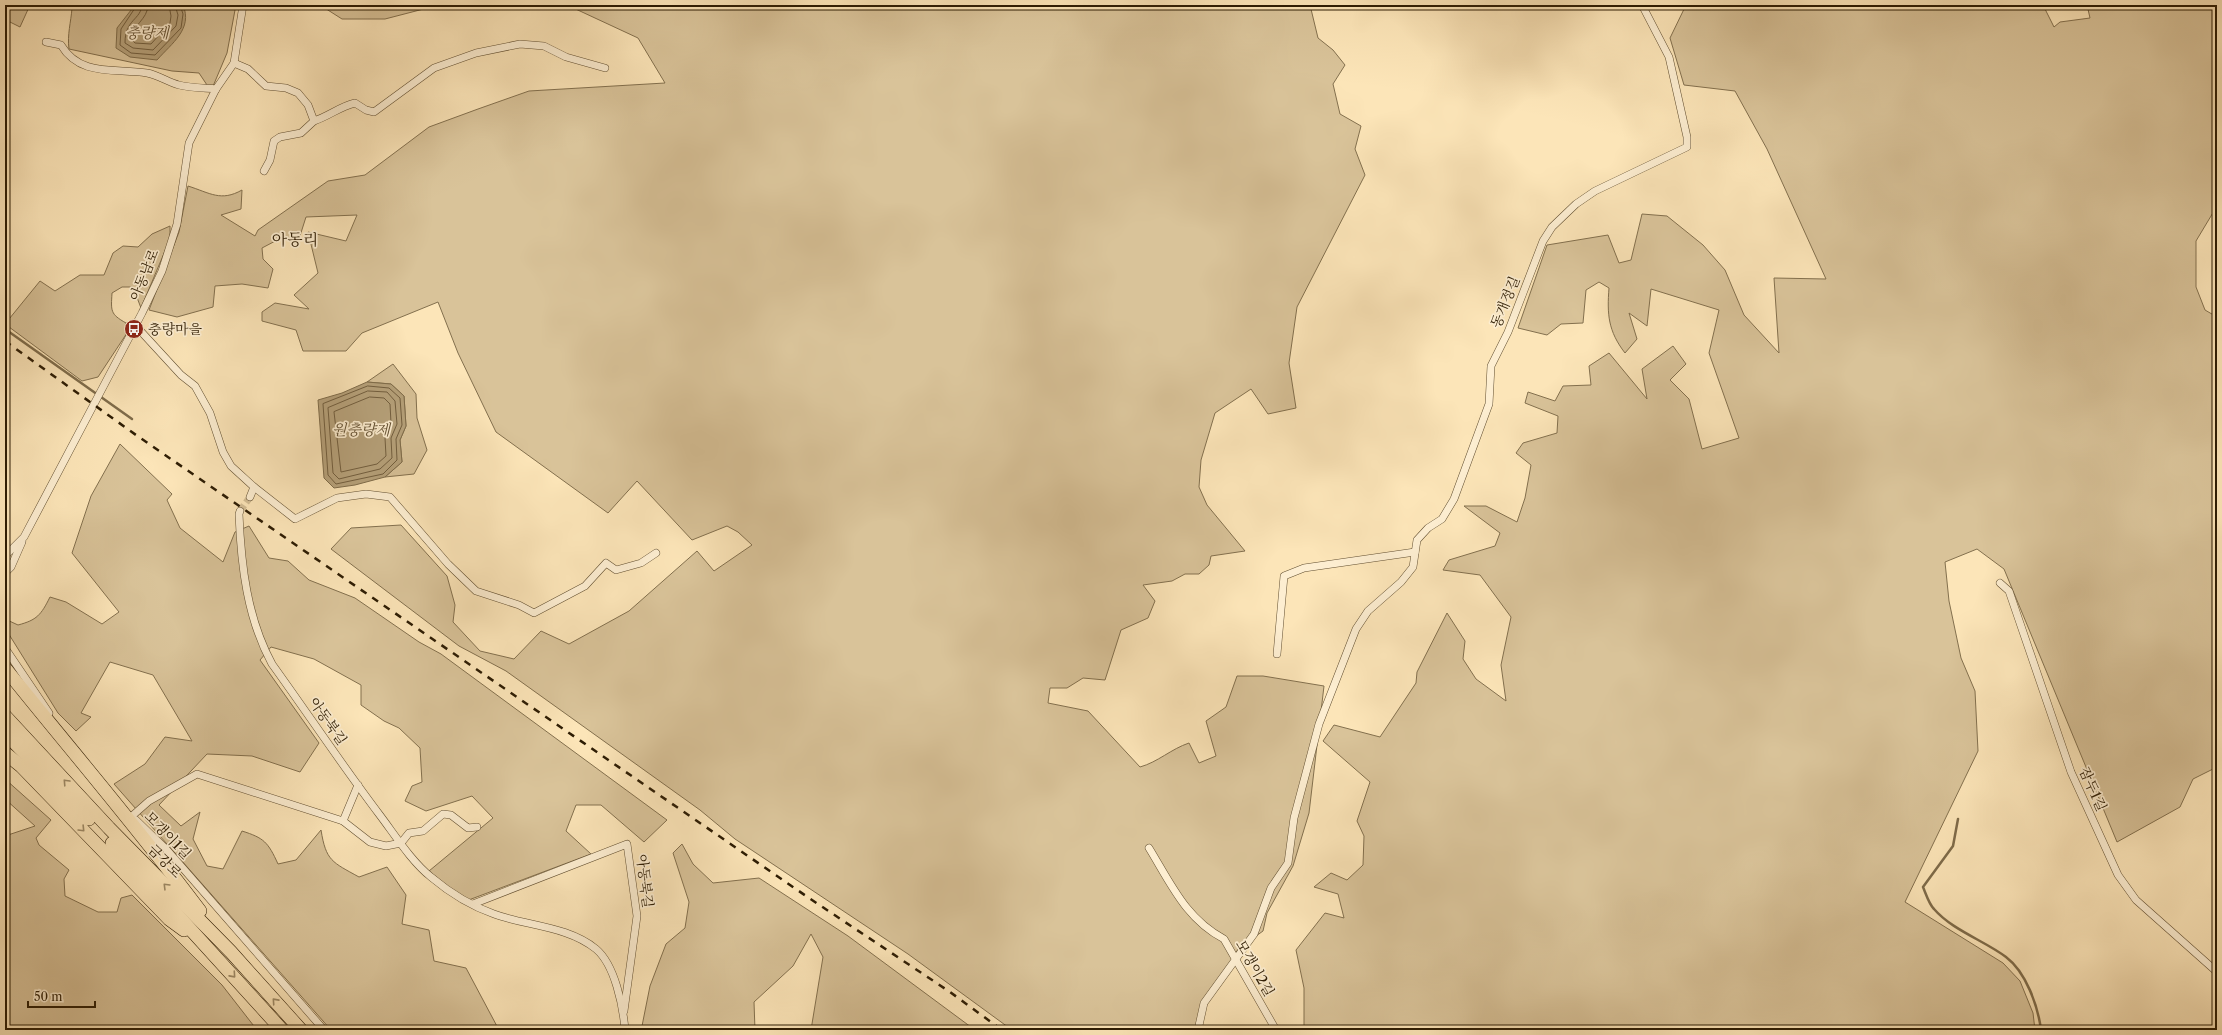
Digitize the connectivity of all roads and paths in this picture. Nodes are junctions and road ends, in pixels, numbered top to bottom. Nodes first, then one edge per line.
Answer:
1 (243, 5) edge
2 (1642, 5) edge
3 (46, 42) dead end
4 (234, 63) junction
5 (605, 68) dead end
6 (216, 89) junction
7 (314, 121) junction
8 (264, 171) dead end
9 (135, 325) junction
10 (254, 487) junction
11 (250, 497) tunnel mouth
12 (240, 511) tunnel mouth
13 (24, 537) junction
14 (656, 552) dead end
15 (1415, 552) junction
16 (5, 556) edge
17 (5, 573) edge
18 (2000, 583) dead end
19 (5, 648) edge
20 (1277, 654) dead end
21 (5, 668) edge
22 (5, 716) edge
23 (5, 733) edge
24 (5, 753) edge
25 (358, 785) junction
26 (132, 816) junction
27 (343, 821) junction
28 (477, 827) dead end
29 (400, 843) junction
30 (1149, 848) dead end
31 (473, 904) junction
32 (232, 952) junction
33 (215, 954) junction
34 (1237, 959) junction
35 (2217, 972) edge
36 (624, 1015) junction
37 (282, 1030) edge
38 (300, 1030) edge
39 (324, 1030) edge
40 (625, 1030) edge
41 (1198, 1030) edge
42 (1276, 1030) edge

1 - 4 street, 아동남로
2 - 15 street, 동개정길
3 - 6 street
4 - 6 street, 아동남로
4 - 7 street
5 - 7 street
6 - 9 street, 아동남로
7 - 8 street
9 - 10 street
9 - 13 street, 아동남로
10 - 11 street
10 - 14 street
12 - 25 street, 아동북길
13 - 16 street, 아동남로
13 - 17 street
15 - 20 street
15 - 34 street, 동개정길
18 - 35 street, 잠두1길
19 - 26 street, 모갱이1길
21 - 32 highway
32 -> 22 highway, 금강로
23 - 33 highway, 금강로
24 -> 33 highway
25 - 27 street
25 - 29 street, 아동북길
26 - 27 street
26 - 39 street, 모갱이1길
27 - 29 street
28 - 29 street
29 - 31 street, 아동북길
30 - 34 street, 모갱이2길
31 - 36 street, 아동북길
31 - 36 street, 아동북길
38 -> 32 highway, 금강로
33 -> 37 highway, 금강로
34 - 41 street
34 - 42 street, 모갱이2길
36 - 40 street, 아동북길

